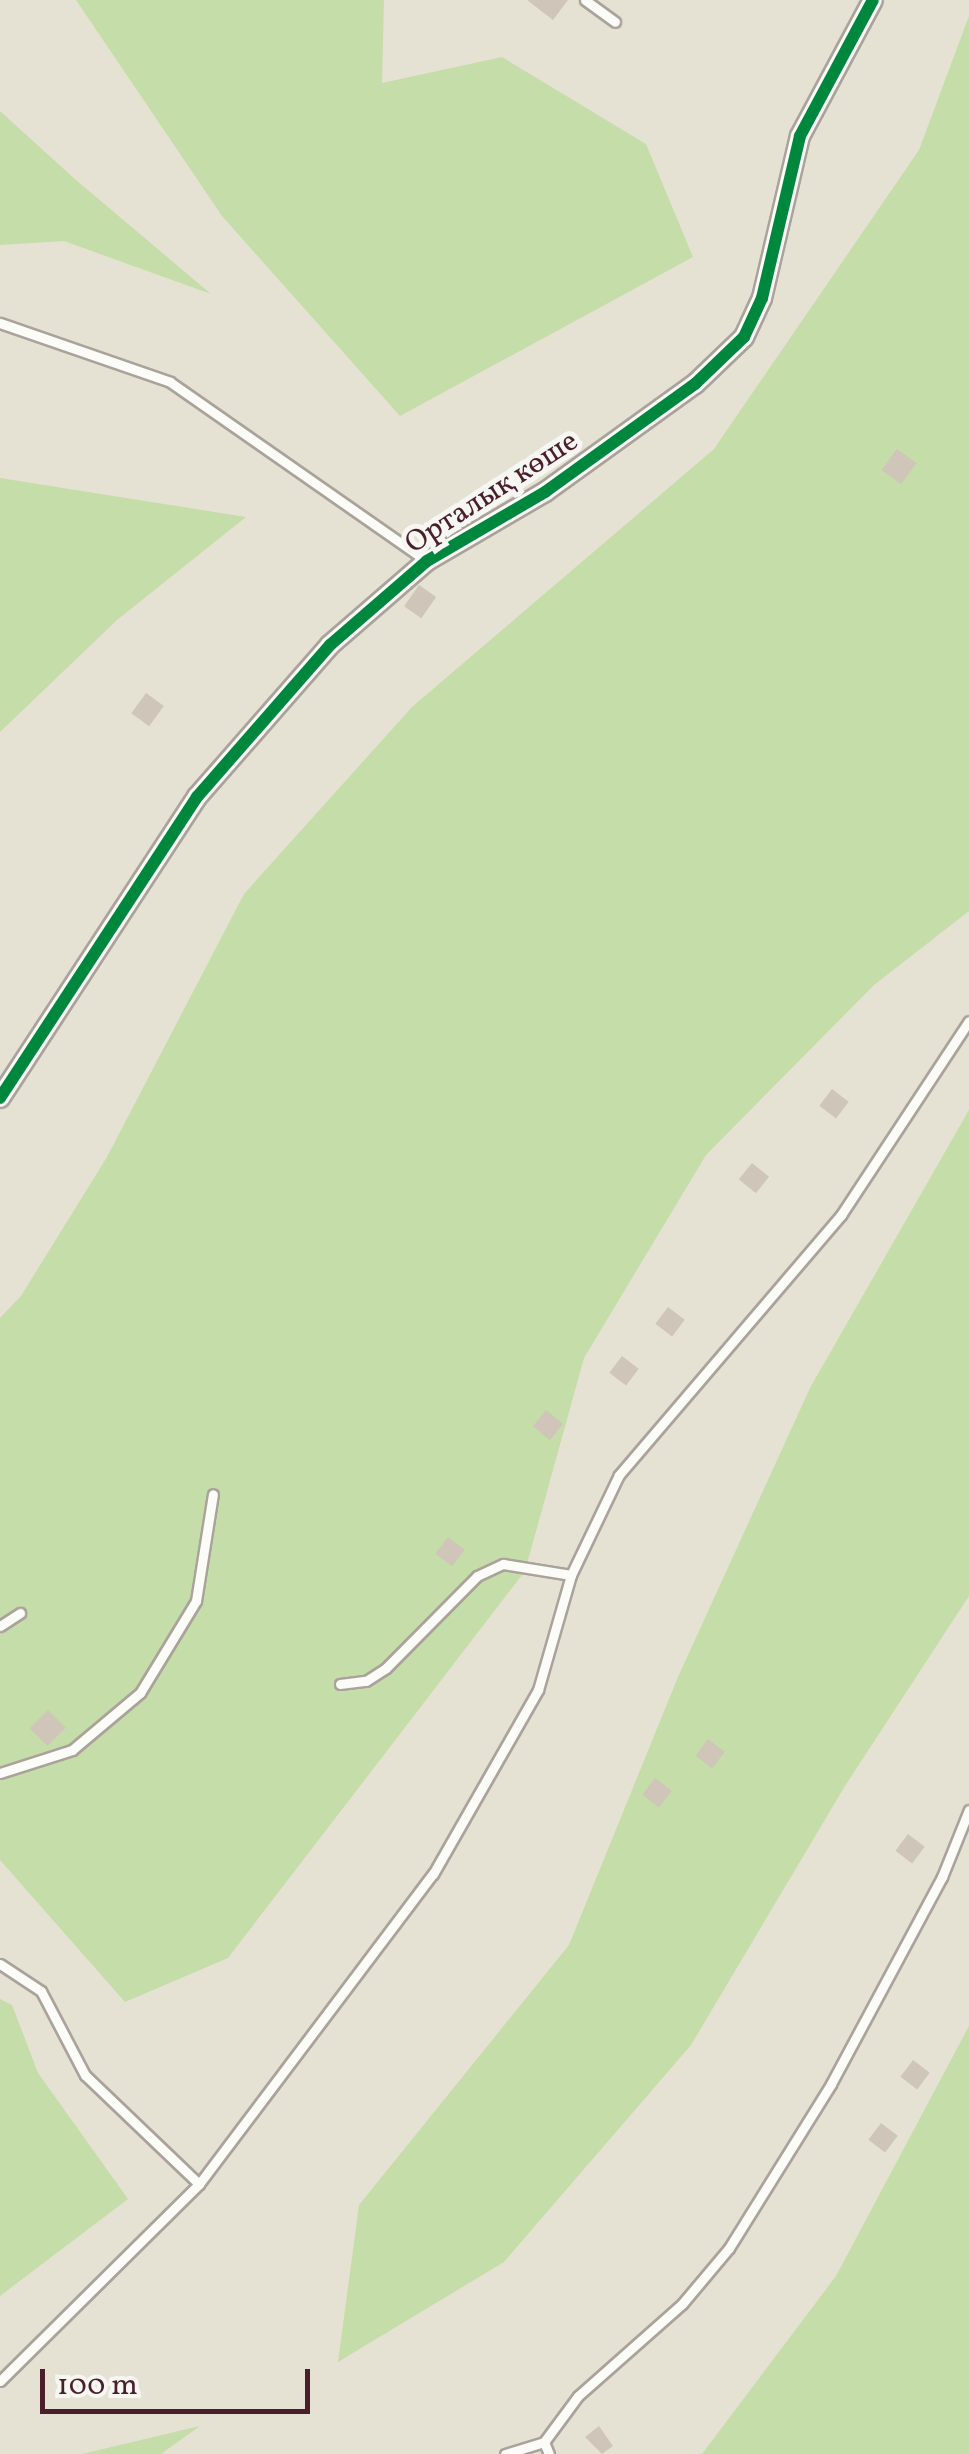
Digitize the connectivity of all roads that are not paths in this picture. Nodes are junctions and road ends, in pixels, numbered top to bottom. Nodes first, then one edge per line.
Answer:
1 (585, 0) edge
2 (873, 0) edge
3 (614, 22) dead end
4 (0, 323) edge
5 (427, 560) junction
6 (969, 1021) edge
7 (0, 1098) edge
8 (213, 1494) dead end
9 (571, 1575) junction
10 (20, 1614) dead end
11 (0, 1626) edge
12 (340, 1684) dead end
13 (0, 1774) edge
14 (969, 1810) edge
15 (0, 1964) edge
16 (199, 2184) junction
17 (0, 2380) edge
18 (544, 2442) junction
19 (505, 2454) edge
20 (549, 2454) edge

1 - 3 lane
2 - 5 street, Орталық көше
4 - 5 lane
5 - 7 street, Орталық көше
6 - 9 lane
8 - 13 lane
9 - 12 lane
9 - 16 lane
10 - 11 lane
14 - 18 lane
15 - 16 lane
16 - 17 lane
18 - 19 lane
18 - 20 lane

